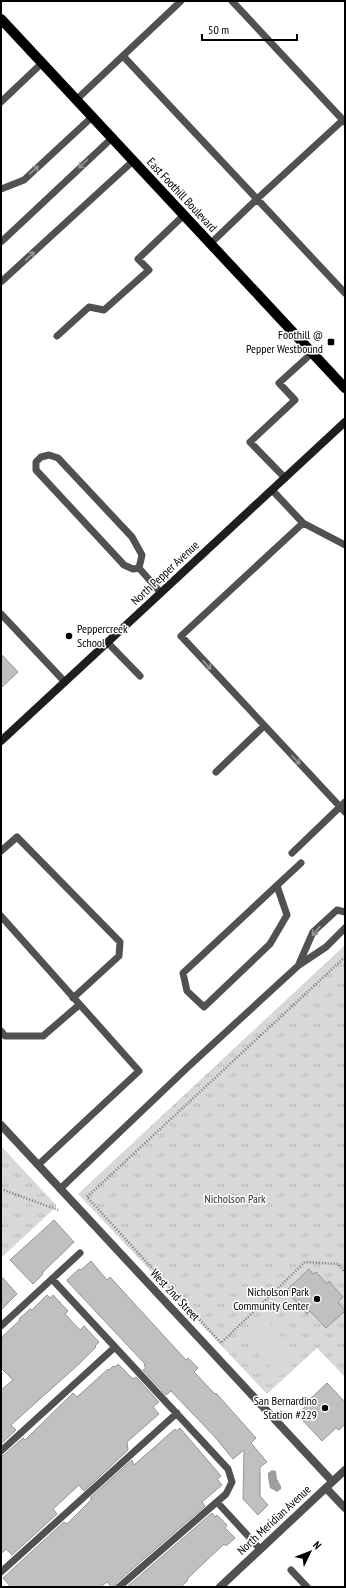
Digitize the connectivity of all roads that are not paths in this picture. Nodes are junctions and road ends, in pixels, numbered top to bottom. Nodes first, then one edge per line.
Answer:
1 (181, 1) edge
2 (232, 1) edge
3 (1, 19) edge
4 (123, 56) junction
5 (42, 63) junction
6 (2, 97) edge
7 (76, 100) junction
8 (92, 117) junction
9 (344, 121) edge
10 (112, 138) junction
11 (133, 160) junction
12 (1, 189) edge
13 (258, 199) junction
14 (184, 215) junction
15 (1, 242) edge
16 (210, 244) junction
17 (1, 282) edge
18 (345, 293) edge
19 (57, 336) dead end
20 (312, 353) junction
21 (345, 388) edge
22 (345, 422) edge
23 (285, 478) junction
24 (272, 490) junction
25 (303, 523) junction
26 (345, 546) edge
27 (139, 568) junction
28 (161, 593) junction
29 (1, 614) edge
30 (108, 642) junction
31 (140, 676) dead end
32 (65, 682) junction
33 (264, 726) junction
34 (1, 741) edge
35 (216, 772) dead end
36 (343, 807) edge
37 (1, 851) edge
38 (292, 853) dead end
39 (301, 863) dead end
40 (277, 886) junction
41 (345, 912) edge
42 (1, 916) edge
43 (345, 928) edge
44 (299, 965) junction
45 (73, 998) junction
46 (80, 1005) junction
47 (1, 1031) edge
48 (1, 1125) edge
49 (38, 1165) junction
50 (60, 1189) junction
51 (80, 1253) dead end
52 (52, 1279) junction
53 (1, 1326) edge
54 (115, 1347) junction
55 (177, 1413) junction
56 (1, 1451) edge
57 (345, 1470) edge
58 (332, 1482) junction
59 (326, 1488) junction
60 (218, 1502) junction
61 (345, 1508) edge
62 (260, 1549) junction
63 (291, 1570) dead end
64 (1, 1572) edge
65 (119, 1587) edge
66 (220, 1587) edge
67 (307, 1587) edge

1 - 4 lane
2 - 9 lane
3 - 5 main road, East Foothill Boulevard
4 - 7 lane
4 - 13 lane
5 - 6 lane
5 - 7 main road, East Foothill Boulevard
7 - 8 main road, East Foothill Boulevard
8 - 10 main road, East Foothill Boulevard
12 -> 8 lane
9 - 13 lane
10 - 11 main road, East Foothill Boulevard
10 -> 15 lane
11 - 14 main road, East Foothill Boulevard
17 -> 11 lane
13 - 16 lane
13 - 18 lane
14 - 16 main road, East Foothill Boulevard
14 - 19 lane
16 - 20 main road, East Foothill Boulevard
20 - 21 main road, East Foothill Boulevard
20 - 23 lane
22 - 23 main road, North Pepper Avenue
23 - 24 main road, North Pepper Avenue
24 - 25 lane
24 - 28 main road, North Pepper Avenue
25 - 26 lane
25 -> 33 lane
27 - 27 lane
27 - 28 lane
28 - 30 main road, North Pepper Avenue
29 - 32 lane
30 - 31 lane
30 - 32 main road, North Pepper Avenue
32 - 34 main road, North Pepper Avenue
33 - 35 lane
33 -> 36 lane
36 - 38 lane
37 - 45 lane
39 - 40 lane
40 - 40 lane
41 -> 44 lane
42 - 45 lane
43 - 44 lane
44 - 50 lane
45 - 46 lane
46 - 47 lane
46 - 49 lane
48 - 49 street, West 2nd Street
49 - 50 street, West 2nd Street
50 - 58 street, West 2nd Street
51 - 52 lane
52 - 53 lane
52 - 54 lane
54 - 55 lane
54 - 56 lane
55 - 60 lane
55 - 64 lane
57 - 58 street, North Meridian Avenue
58 - 59 street, North Meridian Avenue
59 - 61 street
59 - 62 street, North Meridian Avenue
60 - 62 lane
60 - 65 lane
62 - 66 street, North Meridian Avenue
63 - 67 lane

